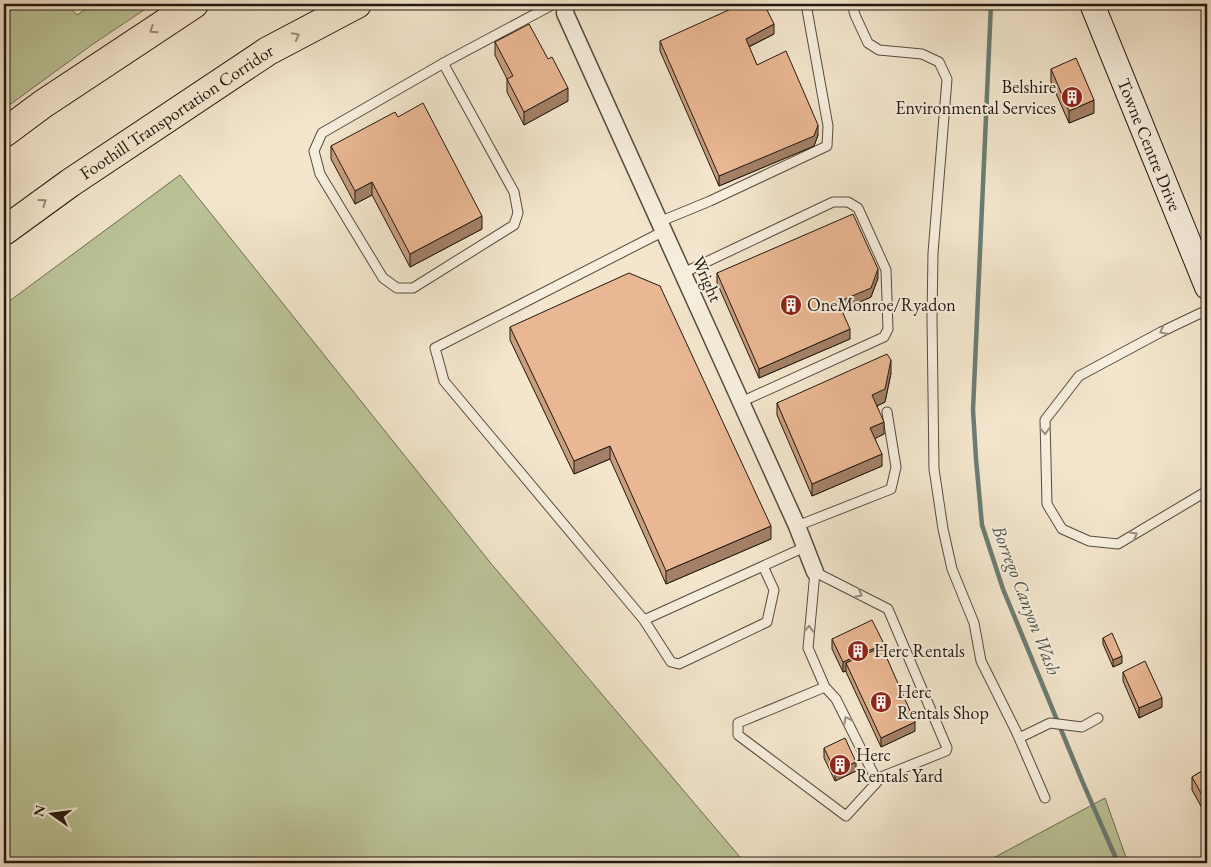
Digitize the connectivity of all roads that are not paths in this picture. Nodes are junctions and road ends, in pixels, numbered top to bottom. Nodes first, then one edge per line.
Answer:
1 (194, 4) edge
2 (357, 4) edge
3 (554, 4) edge
4 (566, 4) edge
5 (806, 4) edge
6 (852, 4) edge
7 (1092, 4) edge
8 (443, 63) junction
9 (4, 133) edge
10 (661, 226) junction
11 (4, 231) edge
12 (683, 273) junction
13 (1207, 287) edge
14 (1207, 310) edge
15 (741, 402) junction
16 (887, 412) dead end
17 (1207, 491) edge
18 (798, 526) junction
19 (805, 547) junction
20 (763, 566) junction
21 (815, 572) junction
22 (644, 620) junction
23 (824, 687) junction
24 (1098, 718) dead end
25 (1019, 738) junction
26 (876, 779) junction
27 (1045, 798) dead end

1 -> 9 highway
11 -> 2 highway, Foothill Transportation Corridor
3 - 8 lane
4 - 10 street, Wright
5 - 10 lane
6 - 25 lane
7 - 13 street, Towne Centre Drive
8 - 8 lane
10 - 12 street, Wright
10 - 22 lane
12 - 15 street, Wright
12 - 15 lane
14 -> 17 lane
15 - 18 street, Wright
16 - 18 lane
18 - 19 street, Wright
19 - 20 lane
19 - 21 street, Wright
20 - 22 lane
20 - 22 lane
23 -> 21 lane
21 -> 26 lane
26 -> 23 lane
23 - 26 lane
24 - 25 lane
25 - 27 lane

